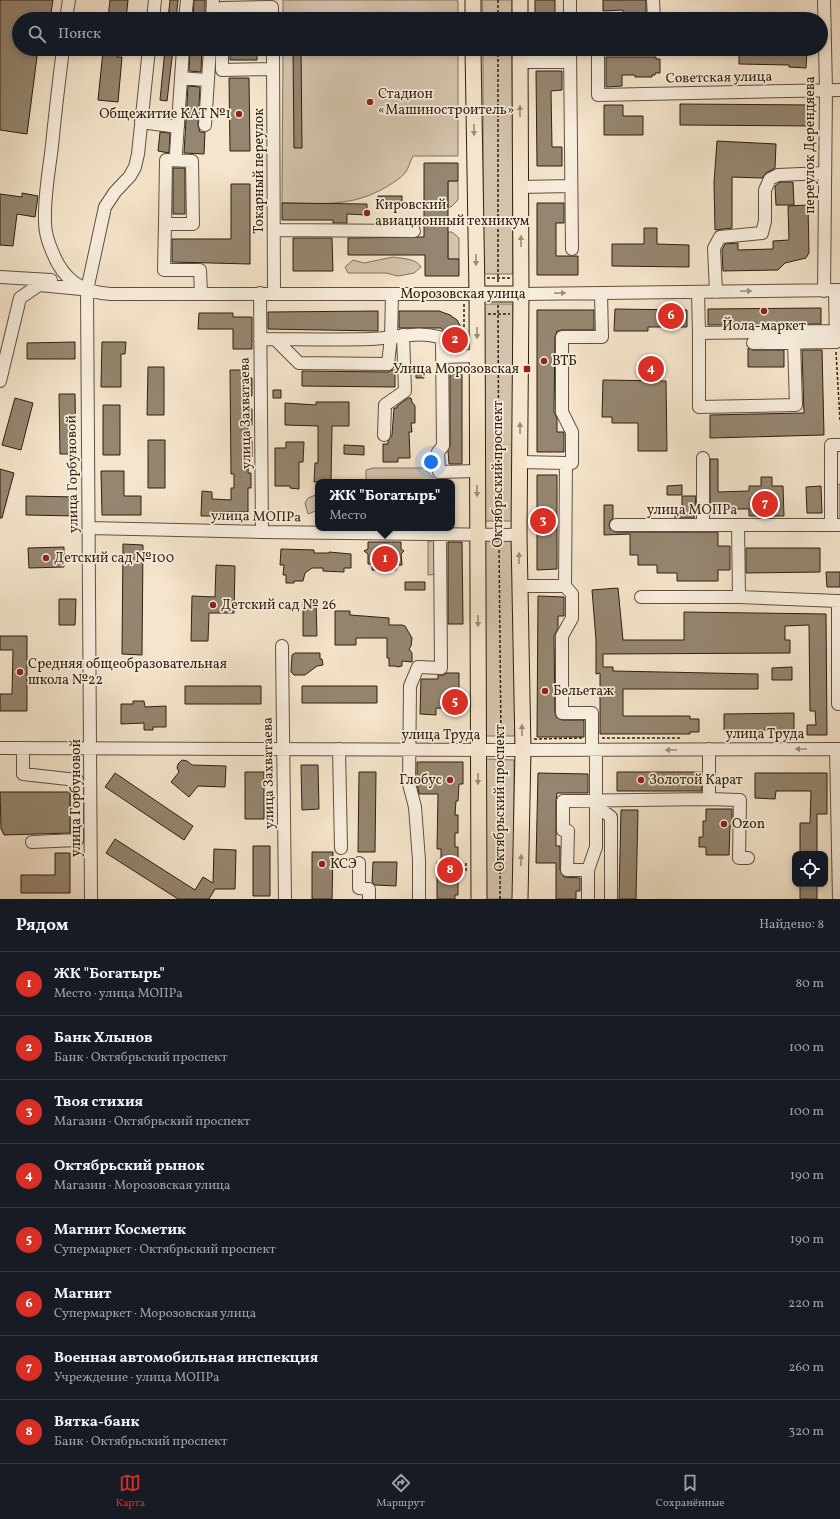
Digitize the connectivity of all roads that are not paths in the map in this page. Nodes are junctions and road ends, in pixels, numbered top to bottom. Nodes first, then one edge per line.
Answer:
1 (69, 0) edge
2 (155, 0) edge
3 (187, 0) edge
4 (213, 0) edge
5 (473, 0) edge
6 (520, 0) edge
7 (653, 0) edge
8 (824, 0) edge
9 (570, 1) edge
10 (67, 12) edge
11 (154, 12) edge
12 (186, 12) edge
13 (212, 12) edge
14 (222, 12) edge
15 (262, 12) edge
16 (473, 12) edge
17 (520, 12) edge
18 (570, 12) edge
19 (654, 12) edge
20 (824, 12) edge
21 (62, 56) edge
22 (149, 56) edge
23 (183, 56) edge
24 (209, 56) edge
25 (222, 56) edge
26 (273, 56) edge
27 (473, 56) edge
28 (520, 56) edge
29 (570, 56) edge
30 (598, 56) edge
31 (825, 56) edge
32 (570, 62) junction
33 (273, 69) junction
34 (208, 76) junction
35 (181, 78) junction
36 (826, 90) junction
37 (840, 90) edge
38 (141, 122) junction
39 (205, 125) dead end
40 (178, 127) junction
41 (176, 152) dead end
42 (825, 173) junction
43 (571, 186) junction
44 (520, 187) junction
45 (165, 224) junction
46 (274, 230) junction
47 (414, 230) dead end
48 (572, 249) dead end
49 (0, 277) edge
50 (72, 281) junction
51 (87, 290) junction
52 (833, 291) edge
53 (698, 292) junction
54 (716, 292) junction
55 (601, 293) junction
56 (201, 294) junction
57 (260, 294) junction
58 (274, 294) junction
59 (476, 294) junction
60 (521, 294) junction
61 (392, 295) junction
62 (838, 304) edge
63 (699, 333) junction
64 (403, 335) junction
65 (836, 336) junction
66 (391, 337) junction
67 (260, 339) junction
68 (275, 339) junction
69 (753, 342) dead end
70 (794, 342) junction
71 (442, 356) junction
72 (477, 356) junction
73 (0, 381) edge
74 (384, 435) dead end
75 (840, 445) edge
76 (703, 458) dead end
77 (520, 462) junction
78 (566, 463) junction
79 (477, 471) junction
80 (444, 477) edge
81 (836, 483) edge
82 (703, 525) junction
83 (738, 525) junction
84 (836, 525) edge
85 (616, 526) dead end
86 (89, 528) junction
87 (262, 532) junction
88 (440, 534) junction
89 (477, 535) junction
90 (519, 535) junction
91 (520, 586) junction
92 (565, 586) junction
93 (641, 597) dead end
94 (739, 597) junction
95 (282, 646) dead end
96 (838, 704) dead end
97 (0, 748) edge
98 (23, 748) junction
99 (91, 748) junction
100 (284, 749) junction
101 (339, 749) junction
102 (838, 749) edge
103 (409, 750) junction
104 (478, 750) junction
105 (522, 750) junction
106 (594, 750) junction
107 (709, 750) junction
108 (710, 799) junction
109 (596, 803) junction
110 (32, 842) dead end
111 (341, 848) dead end
112 (748, 858) dead end
113 (359, 863) dead end
114 (588, 870) junction
115 (91, 899) edge
116 (285, 899) edge
117 (369, 899) edge
118 (419, 899) edge
119 (479, 899) edge
120 (520, 899) edge
121 (588, 899) edge
122 (611, 899) edge
123 (839, 899) edge

1 - 10 street
2 - 11 street
3 - 12 street
4 - 13 street
5 - 16 main road
6 - 17 main road
7 - 19 street
8 - 20 street, переулок Дерендяева
9 - 18 street
14 - 15 street
21 - 50 street
22 - 38 street, улица Горбуновой
23 - 35 street
24 - 34 street
25 - 33 street
26 - 33 street, Токарный переулок
27 -> 59 main road, Октябрьский проспект
28 - 32 street
44 -> 28 main road, Октябрьский проспект
29 - 32 street
30 - 36 street, Советская улица
31 - 36 street, переулок Дерендяева
32 - 43 street
33 - 46 street, Токарный переулок
34 - 35 street
34 - 39 street
35 - 40 street
36 - 37 street, Советская улица
36 - 42 street, переулок Дерендяева
38 - 40 street
38 - 51 street, улица Горбуновой
40 - 41 street
42 - 52 street, переулок Дерендяева
42 - 54 street
43 - 44 street
43 - 48 street
60 -> 44 main road, Октябрьский проспект
45 - 45 street
45 - 56 street
46 - 47 street
46 - 58 street, Токарный переулок
49 - 50 street
50 - 51 street
51 - 56 street, Морозовская улица
51 - 73 street, Морозовская улица
51 - 86 street, улица Горбуновой
54 -> 52 street, Морозовская улица
52 - 62 street, переулок Дерендяева
53 - 54 street, Морозовская улица
53 - 55 street, Морозовская улица
53 - 63 street
60 -> 55 street, Морозовская улица
55 - 78 street
56 - 57 street, Морозовская улица
57 - 58 street, Морозовская улица
57 - 67 street, улица Захватаева
58 - 61 street, Морозовская улица
59 - 60 main road, Морозовская улица
59 - 61 street, Морозовская улица
59 -> 72 main road, Октябрьский проспект
77 -> 60 main road, Октябрьский проспект
61 - 66 street
62 - 65 street, переулок Дерендяева
63 - 65 street
63 - 70 street
64 - 66 street
64 - 71 street
64 - 74 street
65 - 70 street
66 - 68 street
66 - 68 street
67 - 68 street
67 - 87 street, улица Захватаева
69 - 70 street
71 - 72 street
71 - 80 street
72 - 79 main road, Октябрьский проспект
75 - 81 street
76 - 82 street
77 - 78 street
77 - 90 main road, Октябрьский проспект
78 - 92 street
79 - 80 street
79 -> 89 main road, Октябрьский проспект
81 - 84 street
82 - 83 street, улица МОПРа
82 - 85 street, улица МОПРа
83 - 84 street, улица МОПРа
83 - 94 street
86 - 87 street, улица МОПРа
86 - 99 street, улица Горбуновой
87 - 88 street, улица МОПРа
88 - 89 street, улица МОПРа
88 - 103 street
89 - 90 street, улица МОПРа
89 -> 104 main road, Октябрьский проспект
91 -> 90 main road, Октябрьский проспект
91 - 92 street
105 -> 91 main road, Октябрьский проспект
92 - 106 street
93 - 94 street
94 - 96 street
95 - 100 street, улица Захватаева
97 - 98 street, улица Труда
98 - 99 street, улица Труда
98 - 110 street
99 - 100 street, улица Труда
99 - 115 street, улица Горбуновой
100 - 101 street, улица Труда
100 - 116 street, улица Захватаева
101 - 103 street, улица Труда
101 - 111 street
102 -> 107 street, улица Труда
102 - 123 street
103 - 104 street, улица Труда
103 - 118 street
104 - 105 street, улица Труда
104 -> 119 main road, Октябрьский проспект
105 - 106 street, улица Труда
120 -> 105 main road, Октябрьский проспект
107 -> 106 street, улица Труда
106 - 109 street
107 - 108 street
108 - 109 street
108 - 112 street
109 - 114 street
109 - 114 street
109 - 122 street
113 - 117 street
114 - 121 street

